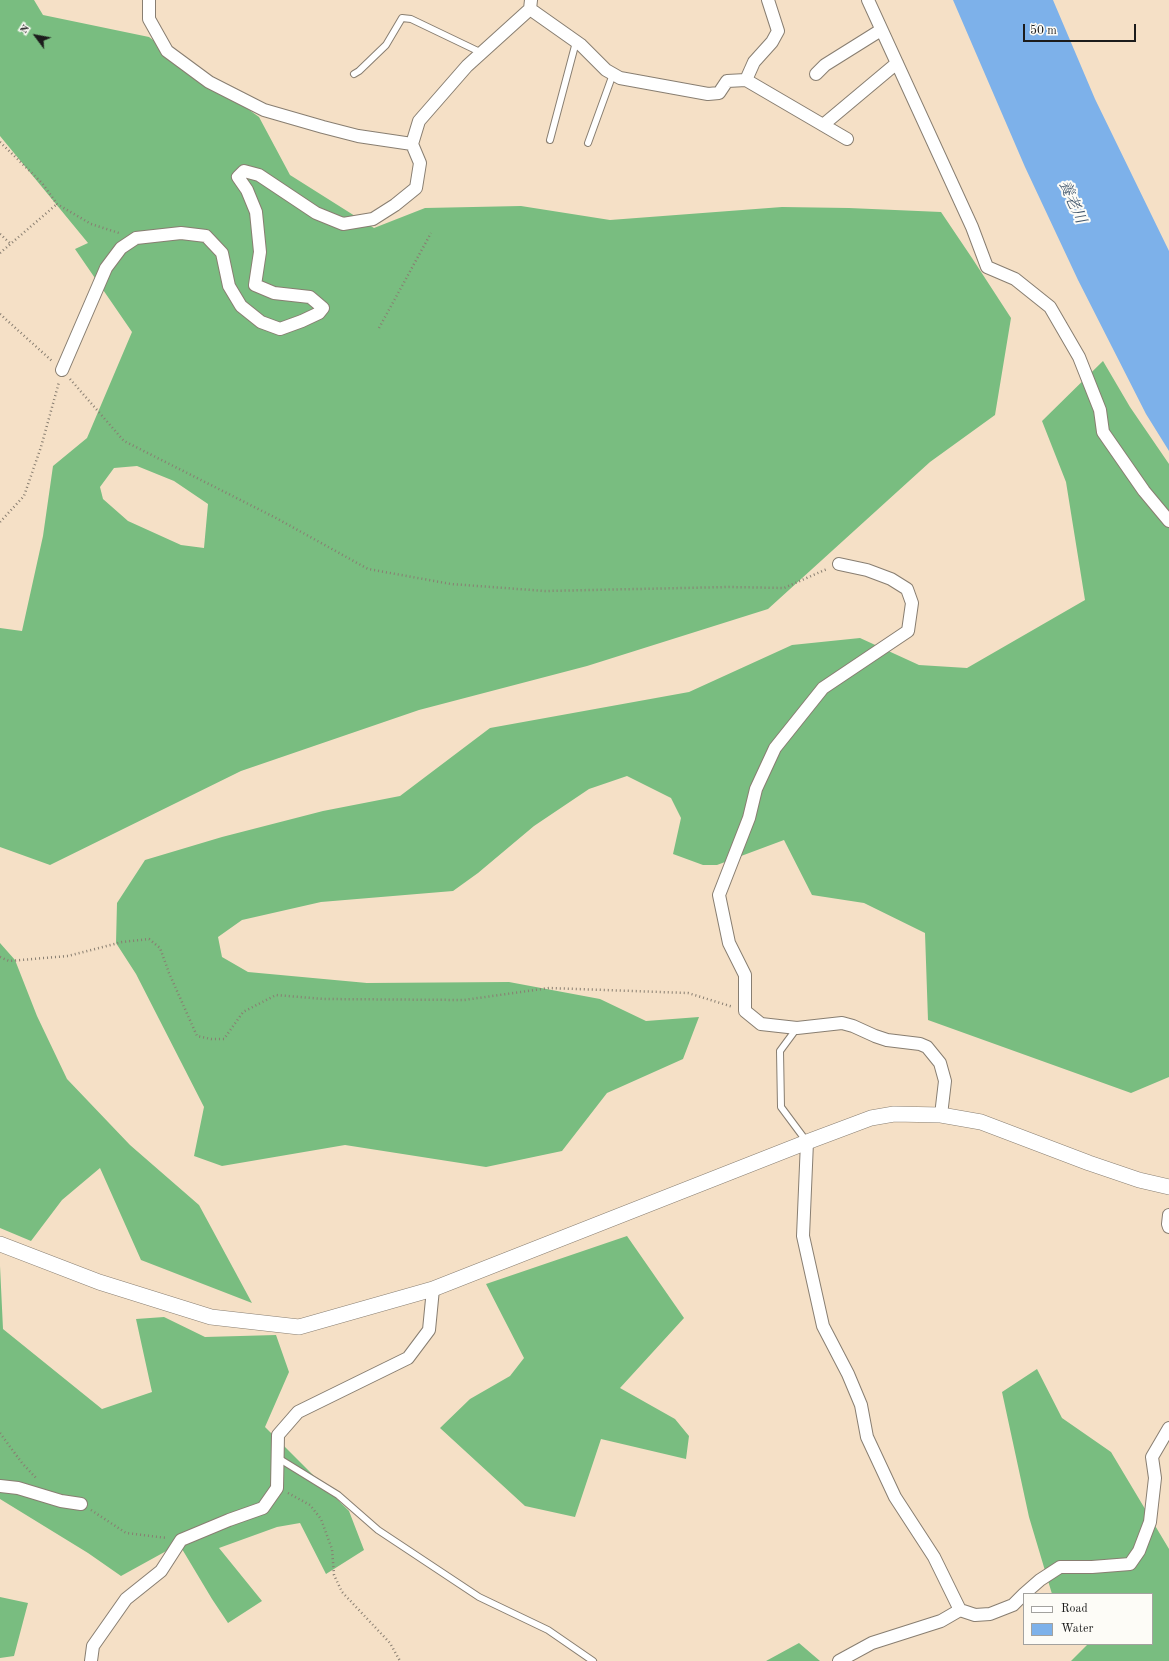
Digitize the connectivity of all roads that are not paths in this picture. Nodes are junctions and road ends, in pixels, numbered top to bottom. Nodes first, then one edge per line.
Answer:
1 (149, 0) edge
2 (768, 0) edge
3 (868, 0) edge
4 (531, 4) edge
5 (881, 30) junction
6 (576, 42) junction
7 (482, 53) junction
8 (896, 63) junction
9 (354, 74) dead end
10 (613, 74) junction
11 (816, 74) dead end
12 (746, 80) junction
13 (823, 126) junction
14 (550, 140) dead end
15 (847, 140) dead end
16 (412, 144) junction
17 (588, 144) dead end
18 (62, 370) road end
19 (1169, 521) edge
20 (839, 564) road end
21 (797, 1028) junction
22 (940, 1115) junction
23 (807, 1142) junction
24 (1169, 1187) edge
25 (1169, 1215) edge
26 (1169, 1226) edge
27 (0, 1244) edge
28 (433, 1289) junction
29 (1169, 1428) edge
30 (278, 1458) junction
31 (0, 1486) edge
32 (82, 1504) dead end
33 (1025, 1593) edge
34 (1023, 1595) edge
35 (960, 1610) junction
36 (91, 1661) edge
37 (593, 1661) edge
38 (839, 1661) edge

1 - 16 street
2 - 12 street
3 - 5 street
4 - 6 street
4 - 7 street
5 - 8 street
5 - 11 street
6 - 10 street
6 - 14 lane
7 - 9 lane
7 - 16 street
8 - 13 street
8 - 19 street
10 - 12 street
10 - 17 lane
12 - 13 street
13 - 15 street
16 - 18 street
20 - 21 street
21 - 22 street
21 - 23 lane
22 - 23 street
22 - 24 street
23 - 28 street
23 - 35 street
25 - 26 street
27 - 28 street
28 - 30 street
29 - 33 street
30 - 36 street
30 - 37 lane
31 - 32 street
34 - 35 street
35 - 38 street

